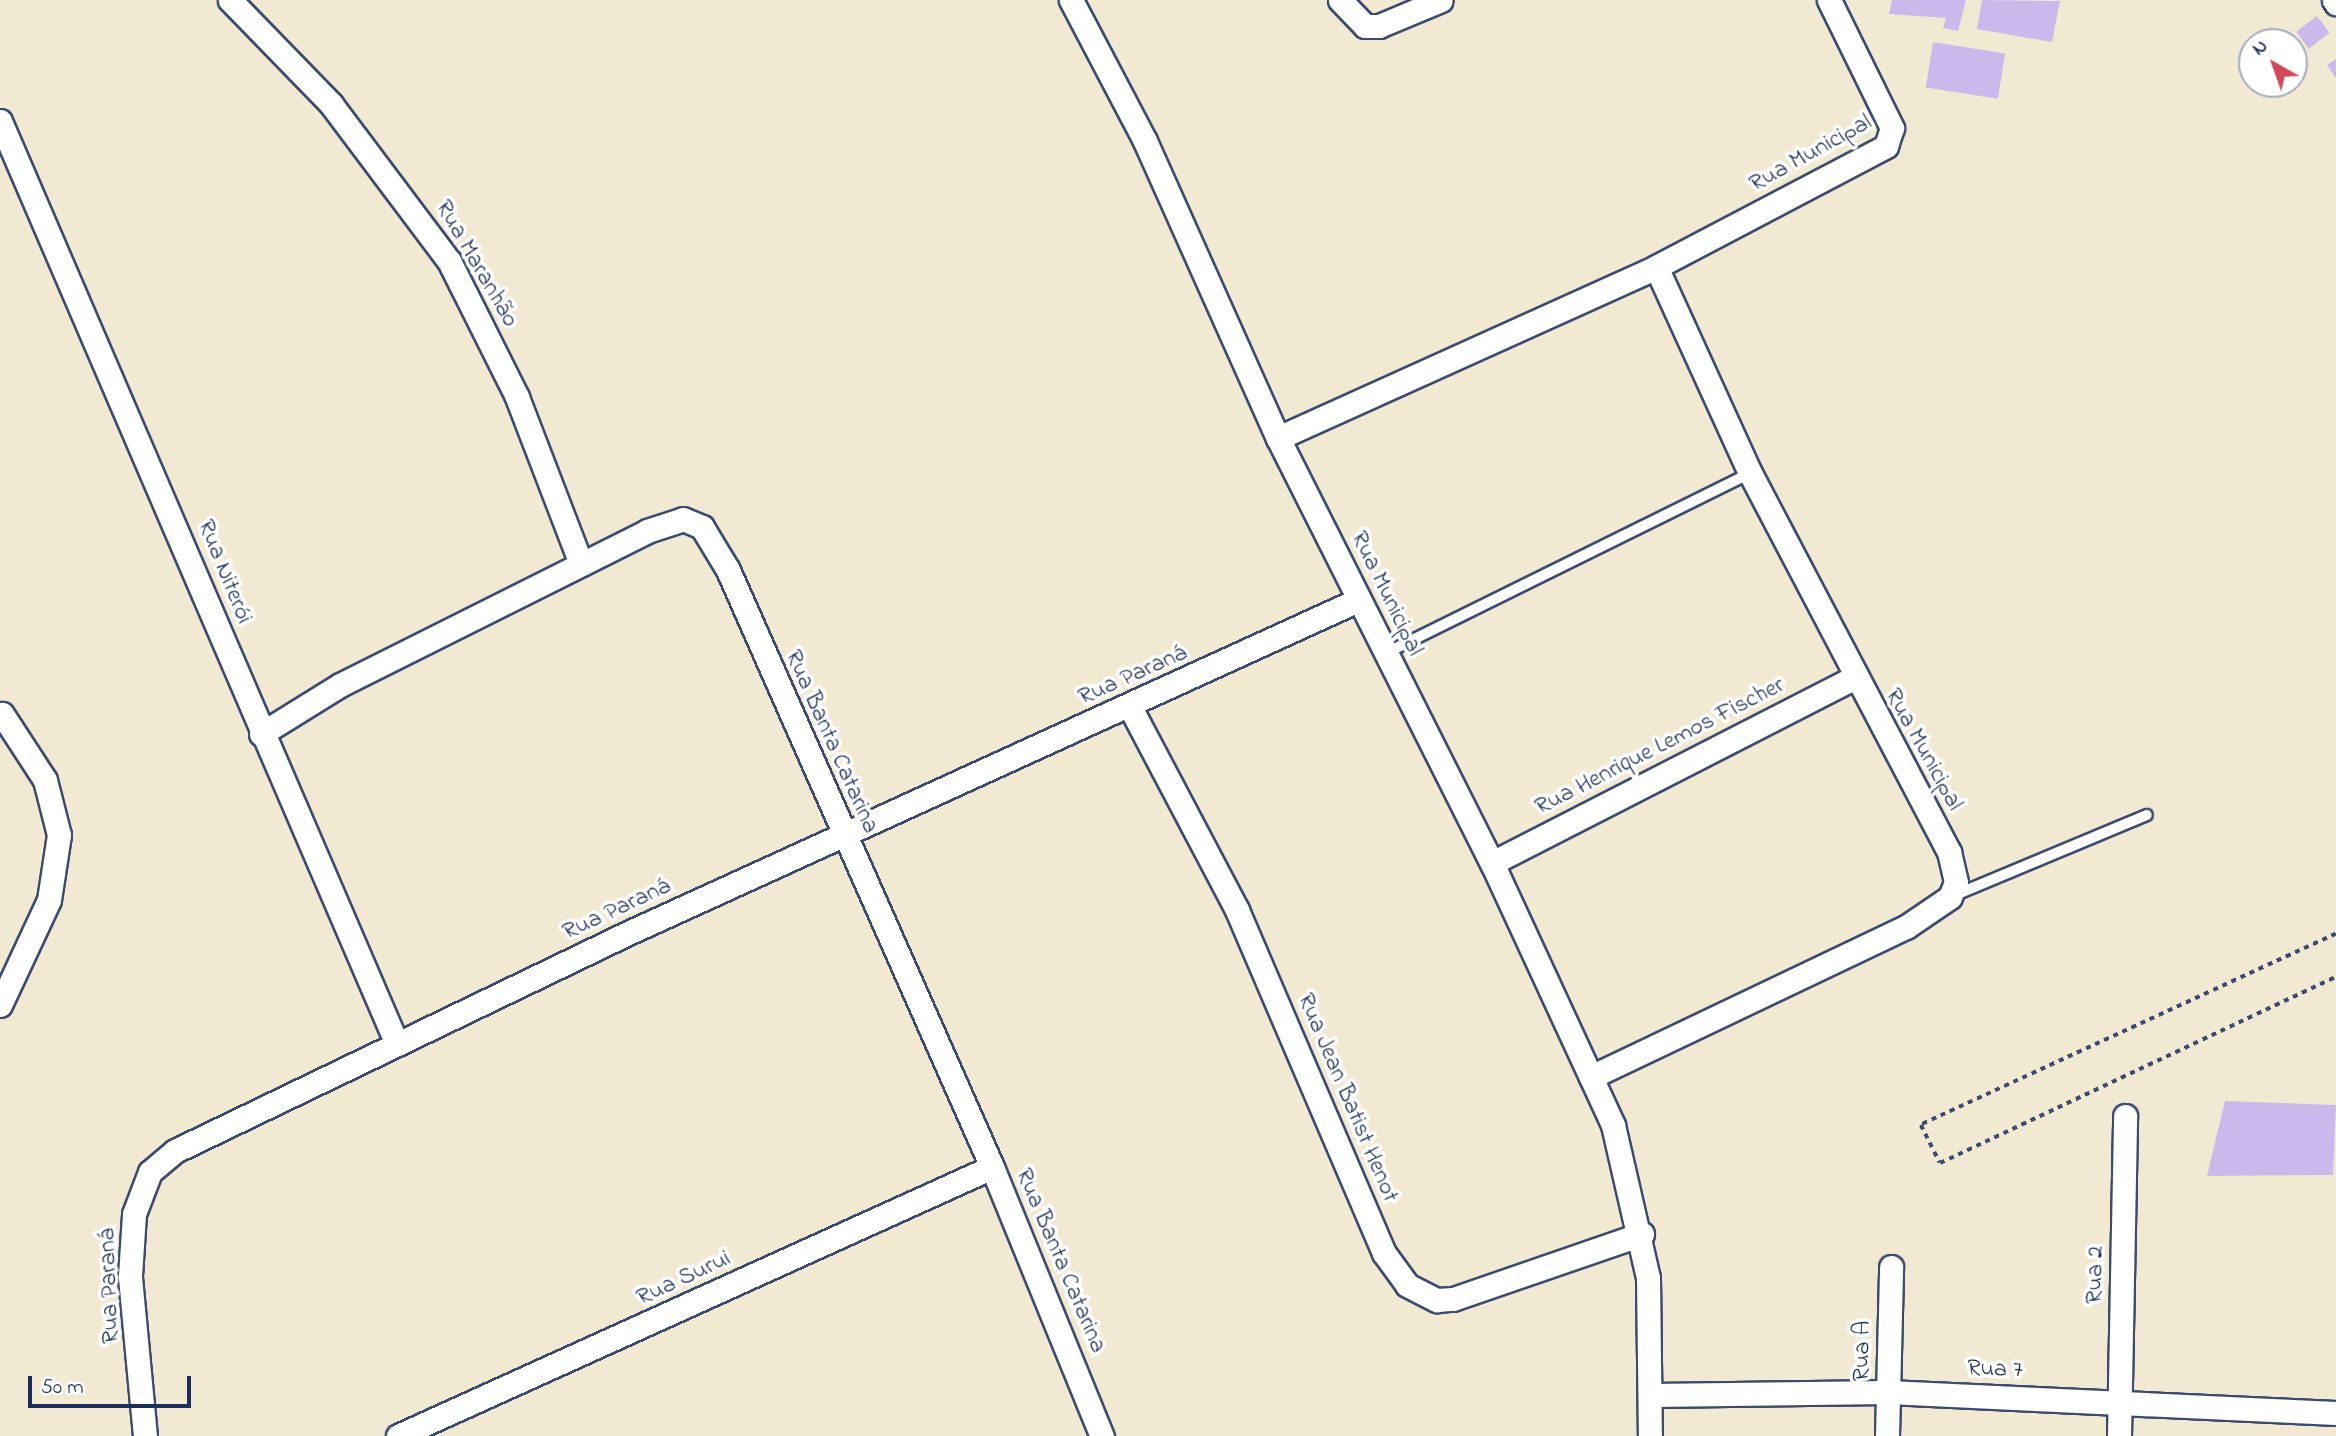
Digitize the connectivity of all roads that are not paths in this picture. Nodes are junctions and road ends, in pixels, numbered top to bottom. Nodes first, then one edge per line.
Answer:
1 (230, 0) edge
2 (1071, 0) edge
3 (1340, 0) edge
4 (1441, 0) edge
5 (1829, 0) edge
6 (0, 121) edge
7 (1656, 267) junction
8 (1278, 438) junction
9 (1750, 473) junction
10 (581, 564) junction
11 (1358, 600) junction
12 (1386, 653) junction
13 (1853, 678) junction
14 (1129, 705) junction
15 (2, 714) dead end
16 (261, 734) junction
17 (2147, 815) dead end
18 (844, 836) junction
19 (1492, 863) junction
20 (1950, 897) junction
21 (0, 1005) edge
22 (397, 1044) junction
23 (1591, 1077) junction
24 (2125, 1116) dead end
25 (992, 1167) junction
26 (1642, 1234) junction
27 (1891, 1267) dead end
28 (1888, 1392) junction
29 (1651, 1395) junction
30 (2119, 1401) junction
31 (2336, 1413) edge
32 (145, 1436) edge
33 (398, 1436) edge
34 (1102, 1436) edge
35 (1650, 1436) edge
36 (1887, 1436) edge
37 (2119, 1436) edge

1 - 10 street, Rua Maranhão
2 - 8 street, Rua Municipal
3 - 4 street
5 - 7 street, Rua Municipal
6 - 16 street, Rua Niterói
7 - 8 street, Rua Municipal
7 - 9 street, Rua Municipal
8 - 11 street, Rua Municipal
9 - 12 lane
9 - 13 street, Rua Municipal
10 - 16 street, Rua Banta Catarina
10 - 18 street, Rua Banta Catarina
11 - 12 street, Rua Municipal
11 - 14 street, Rua Paraná
12 - 19 street, Rua Municipal
13 - 19 street, Rua Henrique Lemos Fischer
13 - 20 street, Rua Municipal
14 - 18 street, Rua Paraná
14 - 26 street, Rua Jean Batist Henot
15 - 21 street
16 - 22 street, Rua Niterói
17 - 20 lane
18 - 22 street, Rua Paraná
18 - 25 street, Rua Banta Catarina
19 - 23 street, Rua Municipal
20 - 23 street
22 - 32 street, Rua Paraná
23 - 26 street, Rua Municipal
24 - 30 street, Rua 2
25 - 33 street, Rua Surui
25 - 34 street, Rua Banta Catarina
26 - 29 street, Rua Municipal
27 - 28 street, Rua A
28 - 29 street, Rua 7
28 - 30 street, Rua 7
28 - 36 street, Rua A
29 - 35 street, Rua Municipal
30 - 31 street, Rua 7
30 - 37 street, Rua 2

